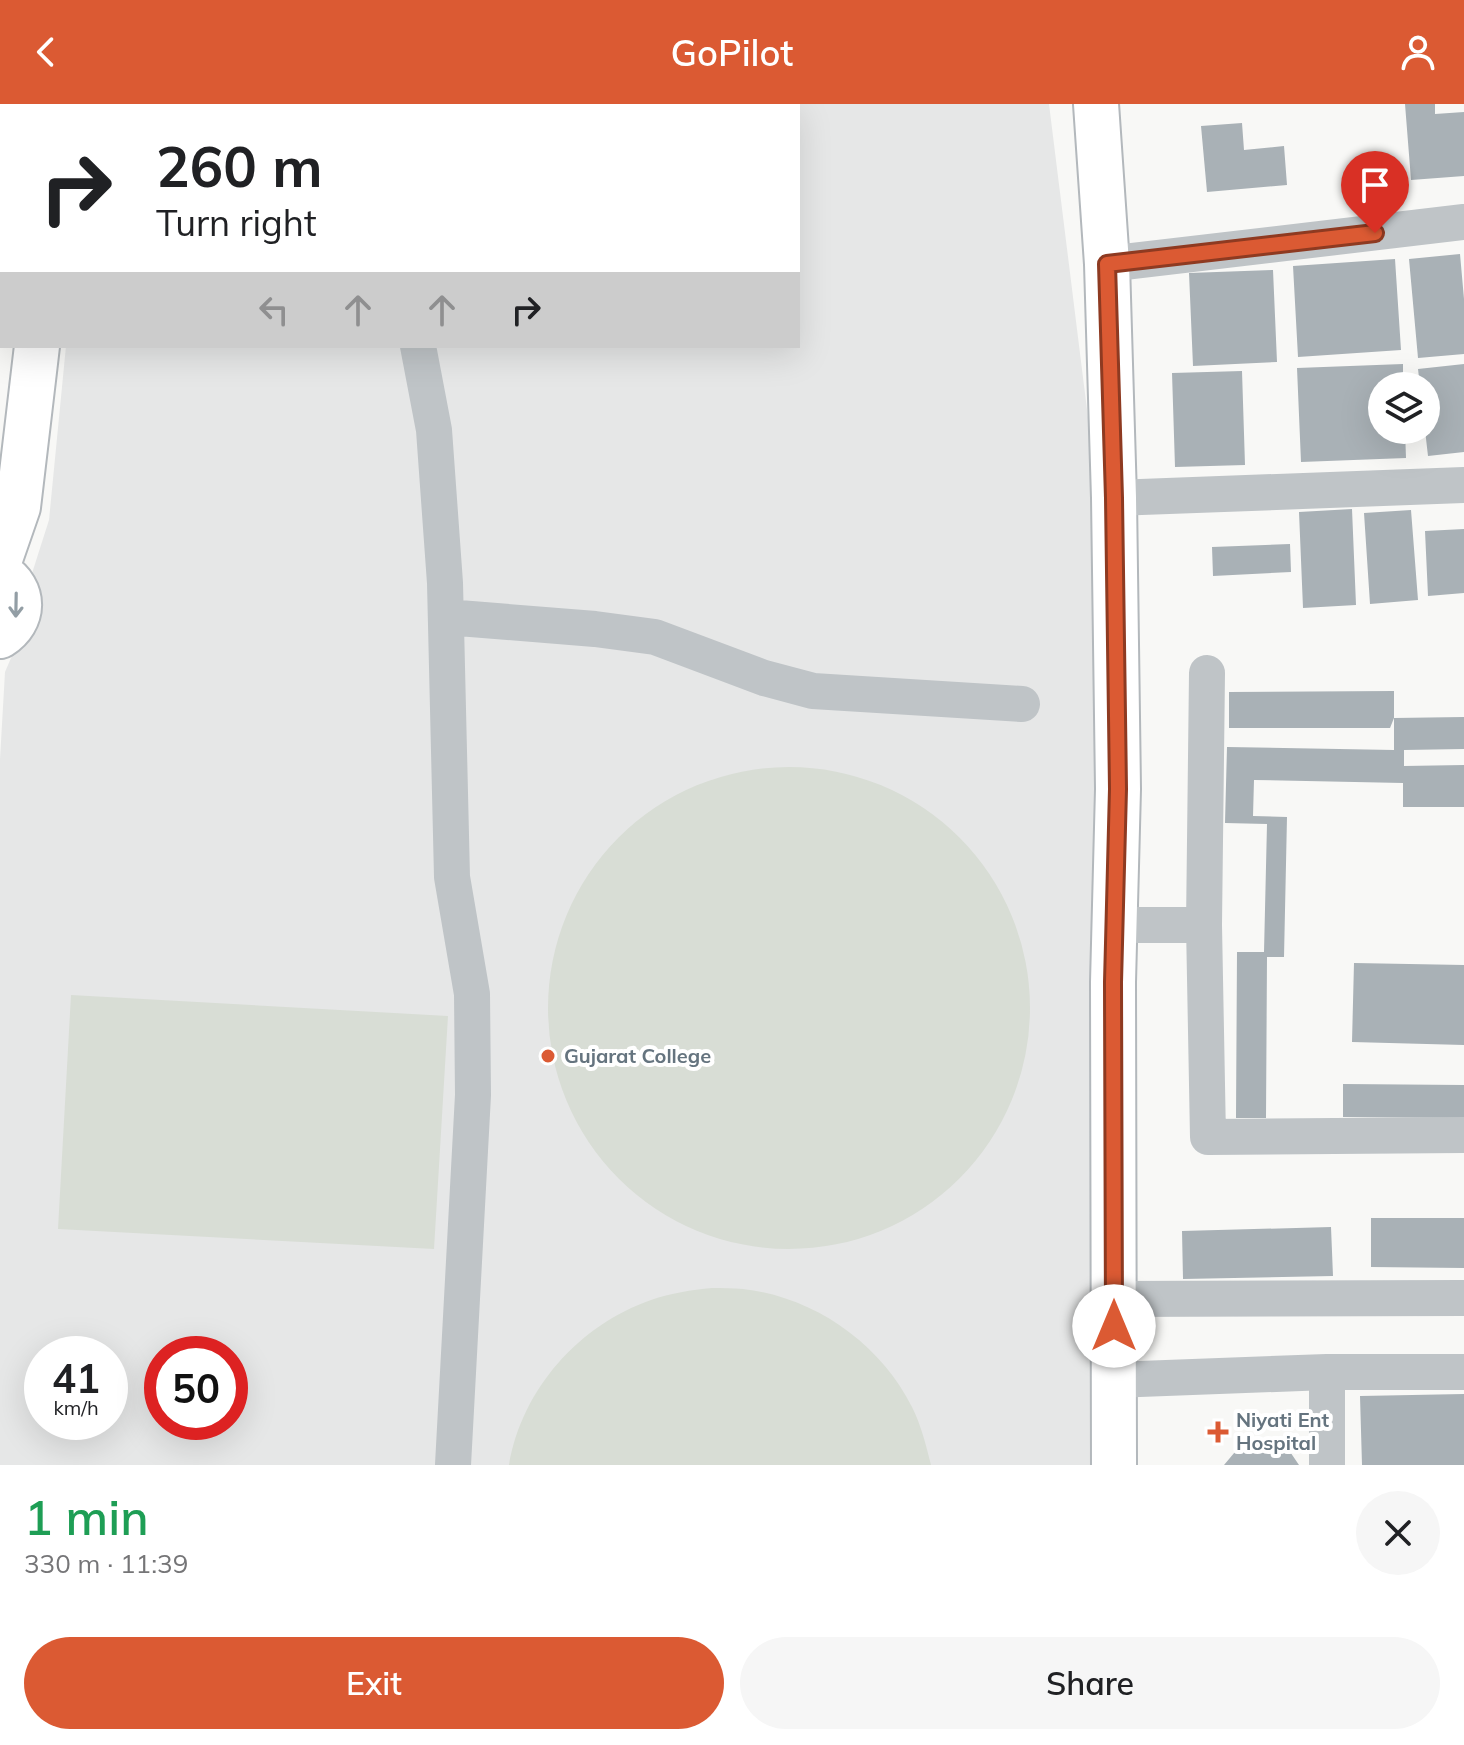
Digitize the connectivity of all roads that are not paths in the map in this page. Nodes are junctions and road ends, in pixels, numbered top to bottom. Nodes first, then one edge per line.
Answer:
1 (1096, 104) edge
2 (1464, 222) edge
3 (1107, 264) junction
4 (19, 348) edge
5 (37, 348) edge
6 (418, 348) edge
7 (1464, 485) edge
8 (1114, 498) junction
9 (0, 499) edge
10 (0, 559) edge
11 (0, 574) edge
12 (446, 617) junction
13 (0, 636) edge
14 (1207, 673) dead end
15 (1022, 704) dead end
16 (1114, 925) junction
17 (1204, 925) junction
18 (1464, 1135) edge
19 (1464, 1298) edge
20 (1114, 1299) junction
21 (1327, 1372) junction
22 (1464, 1372) edge
23 (1113, 1380) junction
24 (453, 1465) edge
25 (1114, 1465) edge
26 (1327, 1465) edge

1 - 3 main road
2 - 3 street
3 - 8 main road
4 - 9 main road
5 - 10 main road
6 - 12 street
7 - 8 street
8 - 16 main road
11 -> 13 main road
12 - 15 street
12 - 24 street
14 - 17 street
16 - 17 street
16 - 20 main road
17 - 18 street
19 - 20 street
20 - 23 main road
21 - 22 street
21 - 23 street
21 - 26 street
23 - 25 main road

